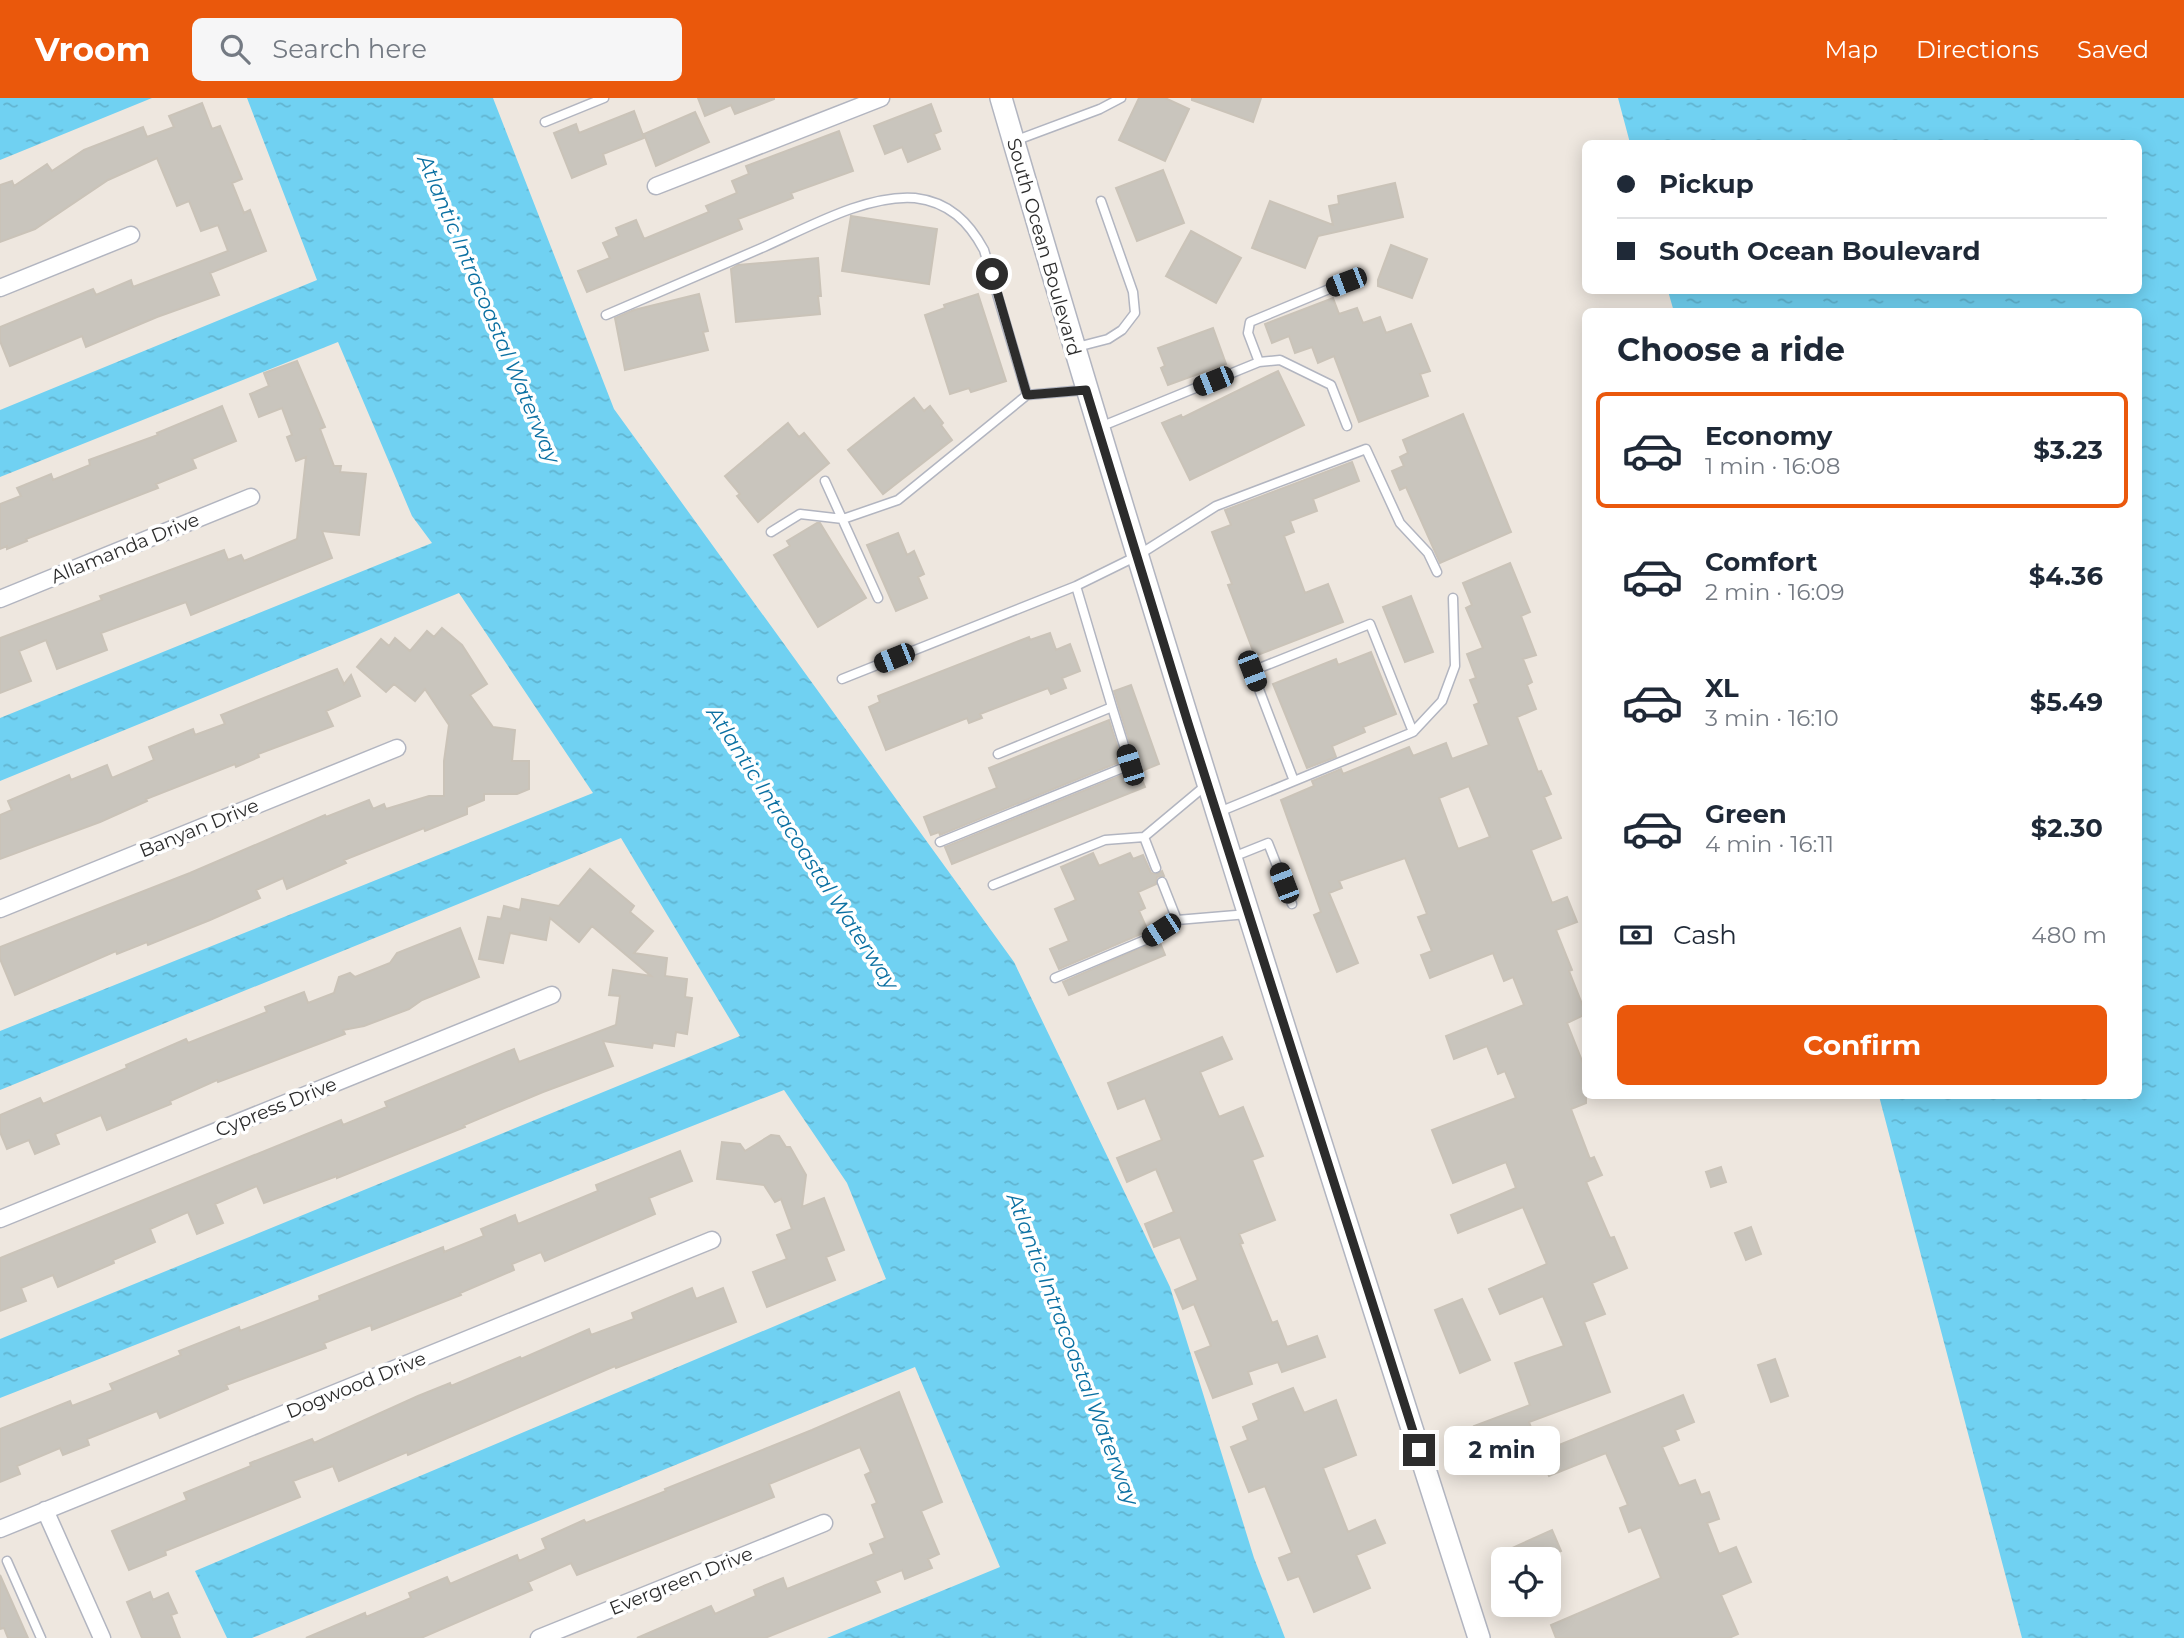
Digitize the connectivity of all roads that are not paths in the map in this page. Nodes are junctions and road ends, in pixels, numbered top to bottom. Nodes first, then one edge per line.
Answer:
1 (604, 98) edge
2 (881, 98) edge
3 (1001, 98) edge
4 (1121, 98) edge
5 (545, 122) dead end
6 (1014, 142) junction
7 (656, 186) dead end
8 (1101, 201) dead end
9 (131, 235) dead end
10 (1346, 282) dead end
11 (0, 288) edge
12 (606, 315) dead end
13 (1074, 348) junction
14 (1258, 362) junction
15 (1086, 390) junction
16 (1027, 395) junction
17 (1347, 426) dead end
18 (1097, 428) junction
19 (825, 481) dead end
20 (251, 497) dead end
21 (844, 519) junction
22 (771, 533) dead end
23 (1137, 556) junction
24 (1437, 572) dead end
25 (1076, 586) junction
26 (0, 598) edge
27 (878, 598) dead end
28 (1453, 598) dead end
29 (842, 679) dead end
30 (1112, 707) junction
31 (1413, 732) junction
32 (397, 748) dead end
33 (998, 754) dead end
34 (1294, 781) junction
35 (1207, 785) junction
36 (1216, 813) junction
37 (1144, 837) junction
38 (940, 842) dead end
39 (1230, 858) junction
40 (1156, 868) dead end
41 (1162, 882) dead end
42 (993, 885) dead end
43 (1292, 904) dead end
44 (0, 909) edge
45 (1248, 914) junction
46 (1177, 920) junction
47 (1055, 978) dead end
48 (552, 995) dead end
49 (0, 1219) edge
50 (712, 1240) dead end
51 (45, 1510) junction
52 (824, 1523) dead end
53 (0, 1529) edge
54 (7, 1562) dead end
55 (41, 1638) edge
56 (102, 1638) edge
57 (539, 1638) edge
58 (1479, 1638) edge

1 - 5 lane
2 - 7 street
3 - 6 main road, South Ocean Boulevard
4 - 6 lane
6 - 13 main road, South Ocean Boulevard
8 - 13 lane
9 - 11 street
10 - 14 lane
12 - 16 lane
13 - 15 main road, South Ocean Boulevard
14 - 17 lane
14 - 18 lane
15 - 16 lane
15 - 18 main road, South Ocean Boulevard
16 - 21 lane
18 - 23 main road, South Ocean Boulevard
19 - 21 lane
20 - 26 street, Allamanda Drive
21 - 22 lane
21 - 27 lane
23 - 24 lane
23 - 25 lane
23 - 35 main road, South Ocean Boulevard
25 - 29 lane
25 - 30 lane
28 - 31 lane
30 - 33 lane
30 - 38 lane
31 - 34 lane
31 - 34 lane
32 - 44 street, Banyan Drive
34 - 36 lane
35 - 36 main road, South Ocean Boulevard
35 - 37 lane
36 - 39 main road, South Ocean Boulevard
37 - 40 lane
37 - 42 lane
39 - 43 lane
39 - 45 main road, South Ocean Boulevard
41 - 46 lane
45 - 46 lane
45 - 58 main road, South Ocean Boulevard
46 - 47 lane
48 - 49 street, Cypress Drive
50 - 51 street, Dogwood Drive
51 - 53 street, Dogwood Drive
51 - 56 street
52 - 57 street, Evergreen Drive
54 - 55 lane

